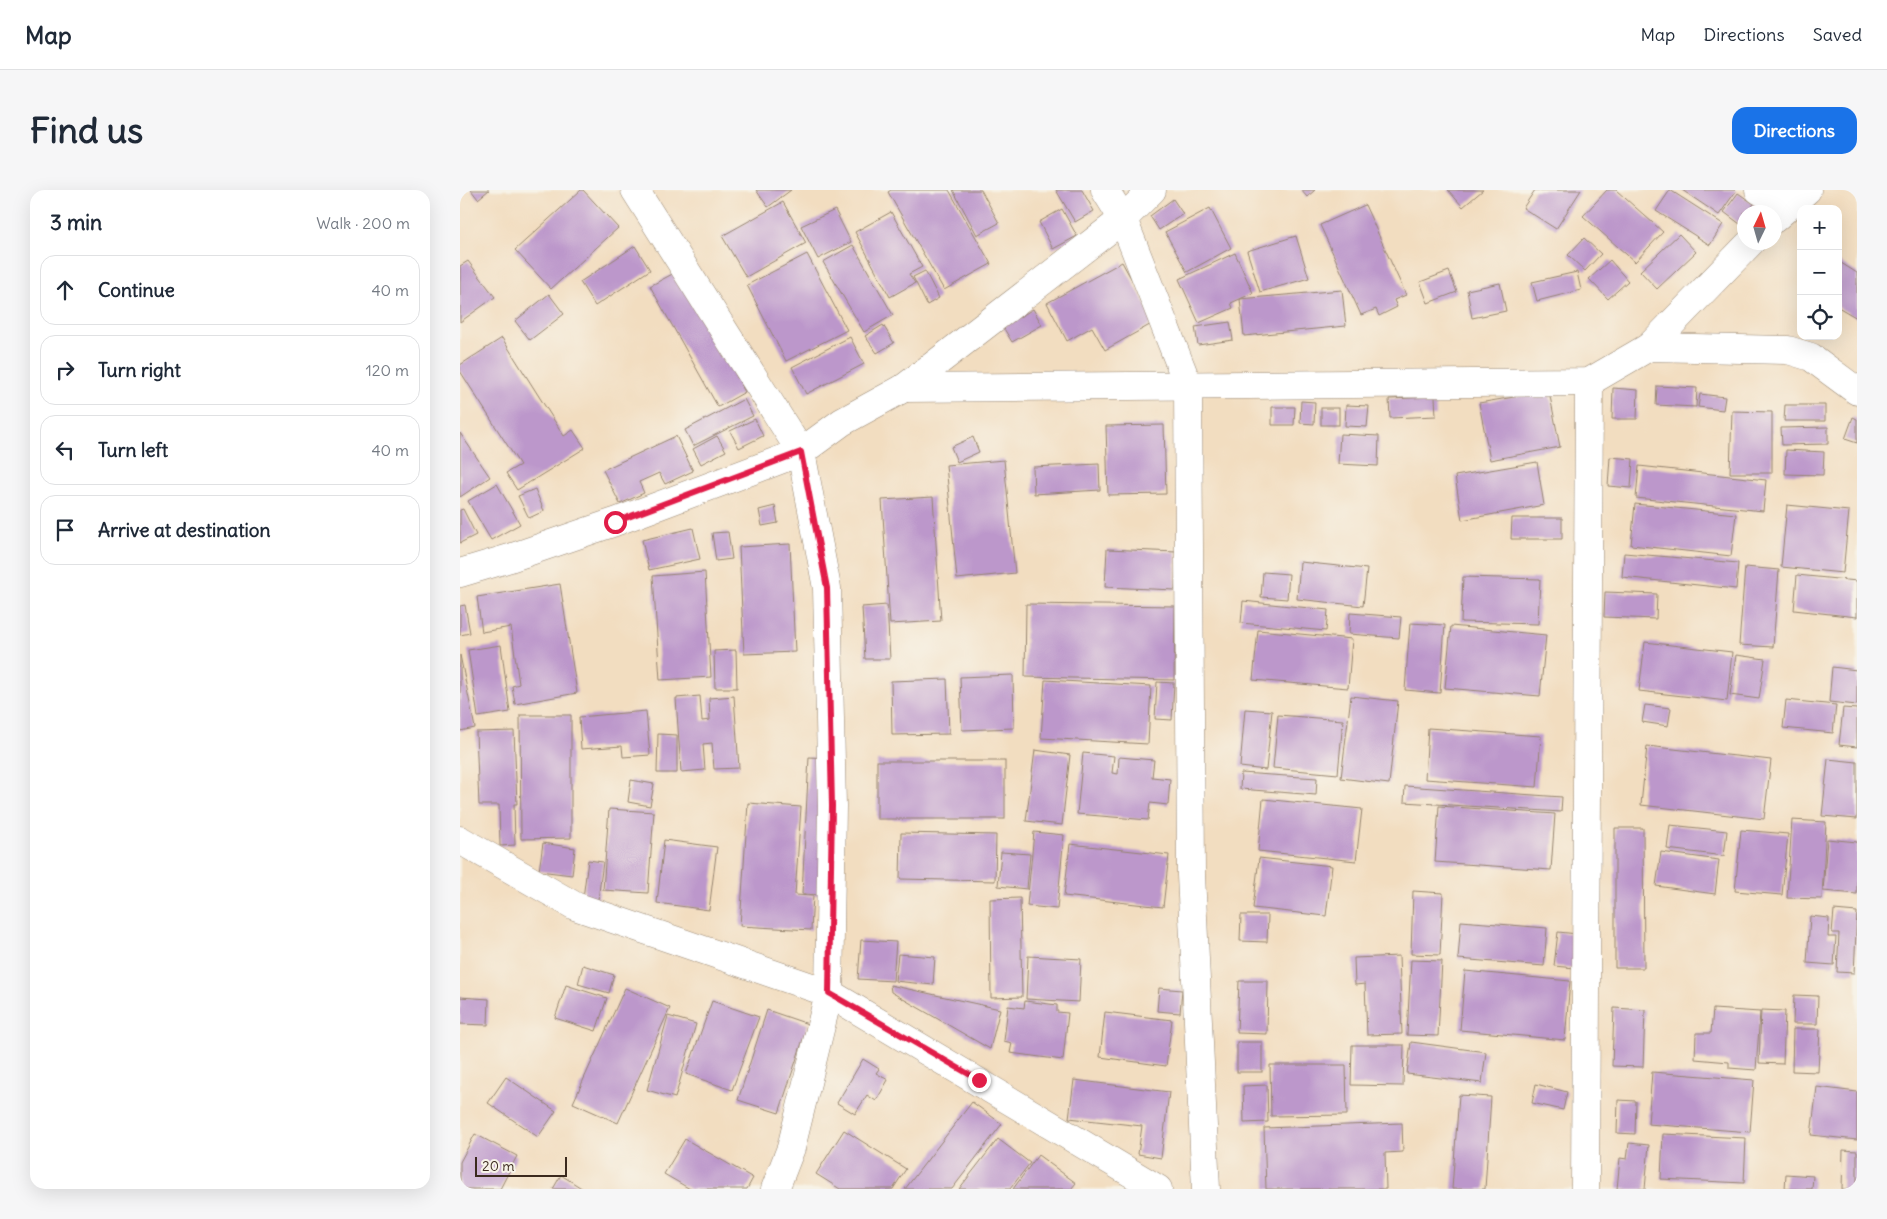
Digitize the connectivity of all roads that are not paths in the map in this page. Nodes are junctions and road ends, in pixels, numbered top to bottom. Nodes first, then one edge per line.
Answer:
1 (635, 190) edge
2 (1105, 190) edge
3 (1152, 190) edge
4 (1759, 190) edge
5 (1790, 205) edge
6 (1123, 219) junction
7 (1743, 250) edge
8 (1649, 347) junction
9 (1589, 382) junction
10 (1188, 385) junction
11 (904, 388) junction
12 (1857, 391) edge
13 (801, 452) junction
14 (460, 573) edge
15 (460, 840) edge
16 (829, 993) junction
17 (775, 1189) edge
18 (1158, 1189) edge
19 (1206, 1189) edge
20 (1585, 1189) edge

1 - 13 street
2 - 6 street
3 - 6 street
4 - 5 street
6 - 10 street
6 - 11 street
7 - 8 street
8 - 9 street
8 - 12 street
9 - 10 street
9 - 20 street
10 - 11 street
10 - 19 street
11 - 13 street
13 - 14 street
13 - 16 street
15 - 16 street
16 - 17 street
16 - 18 street

